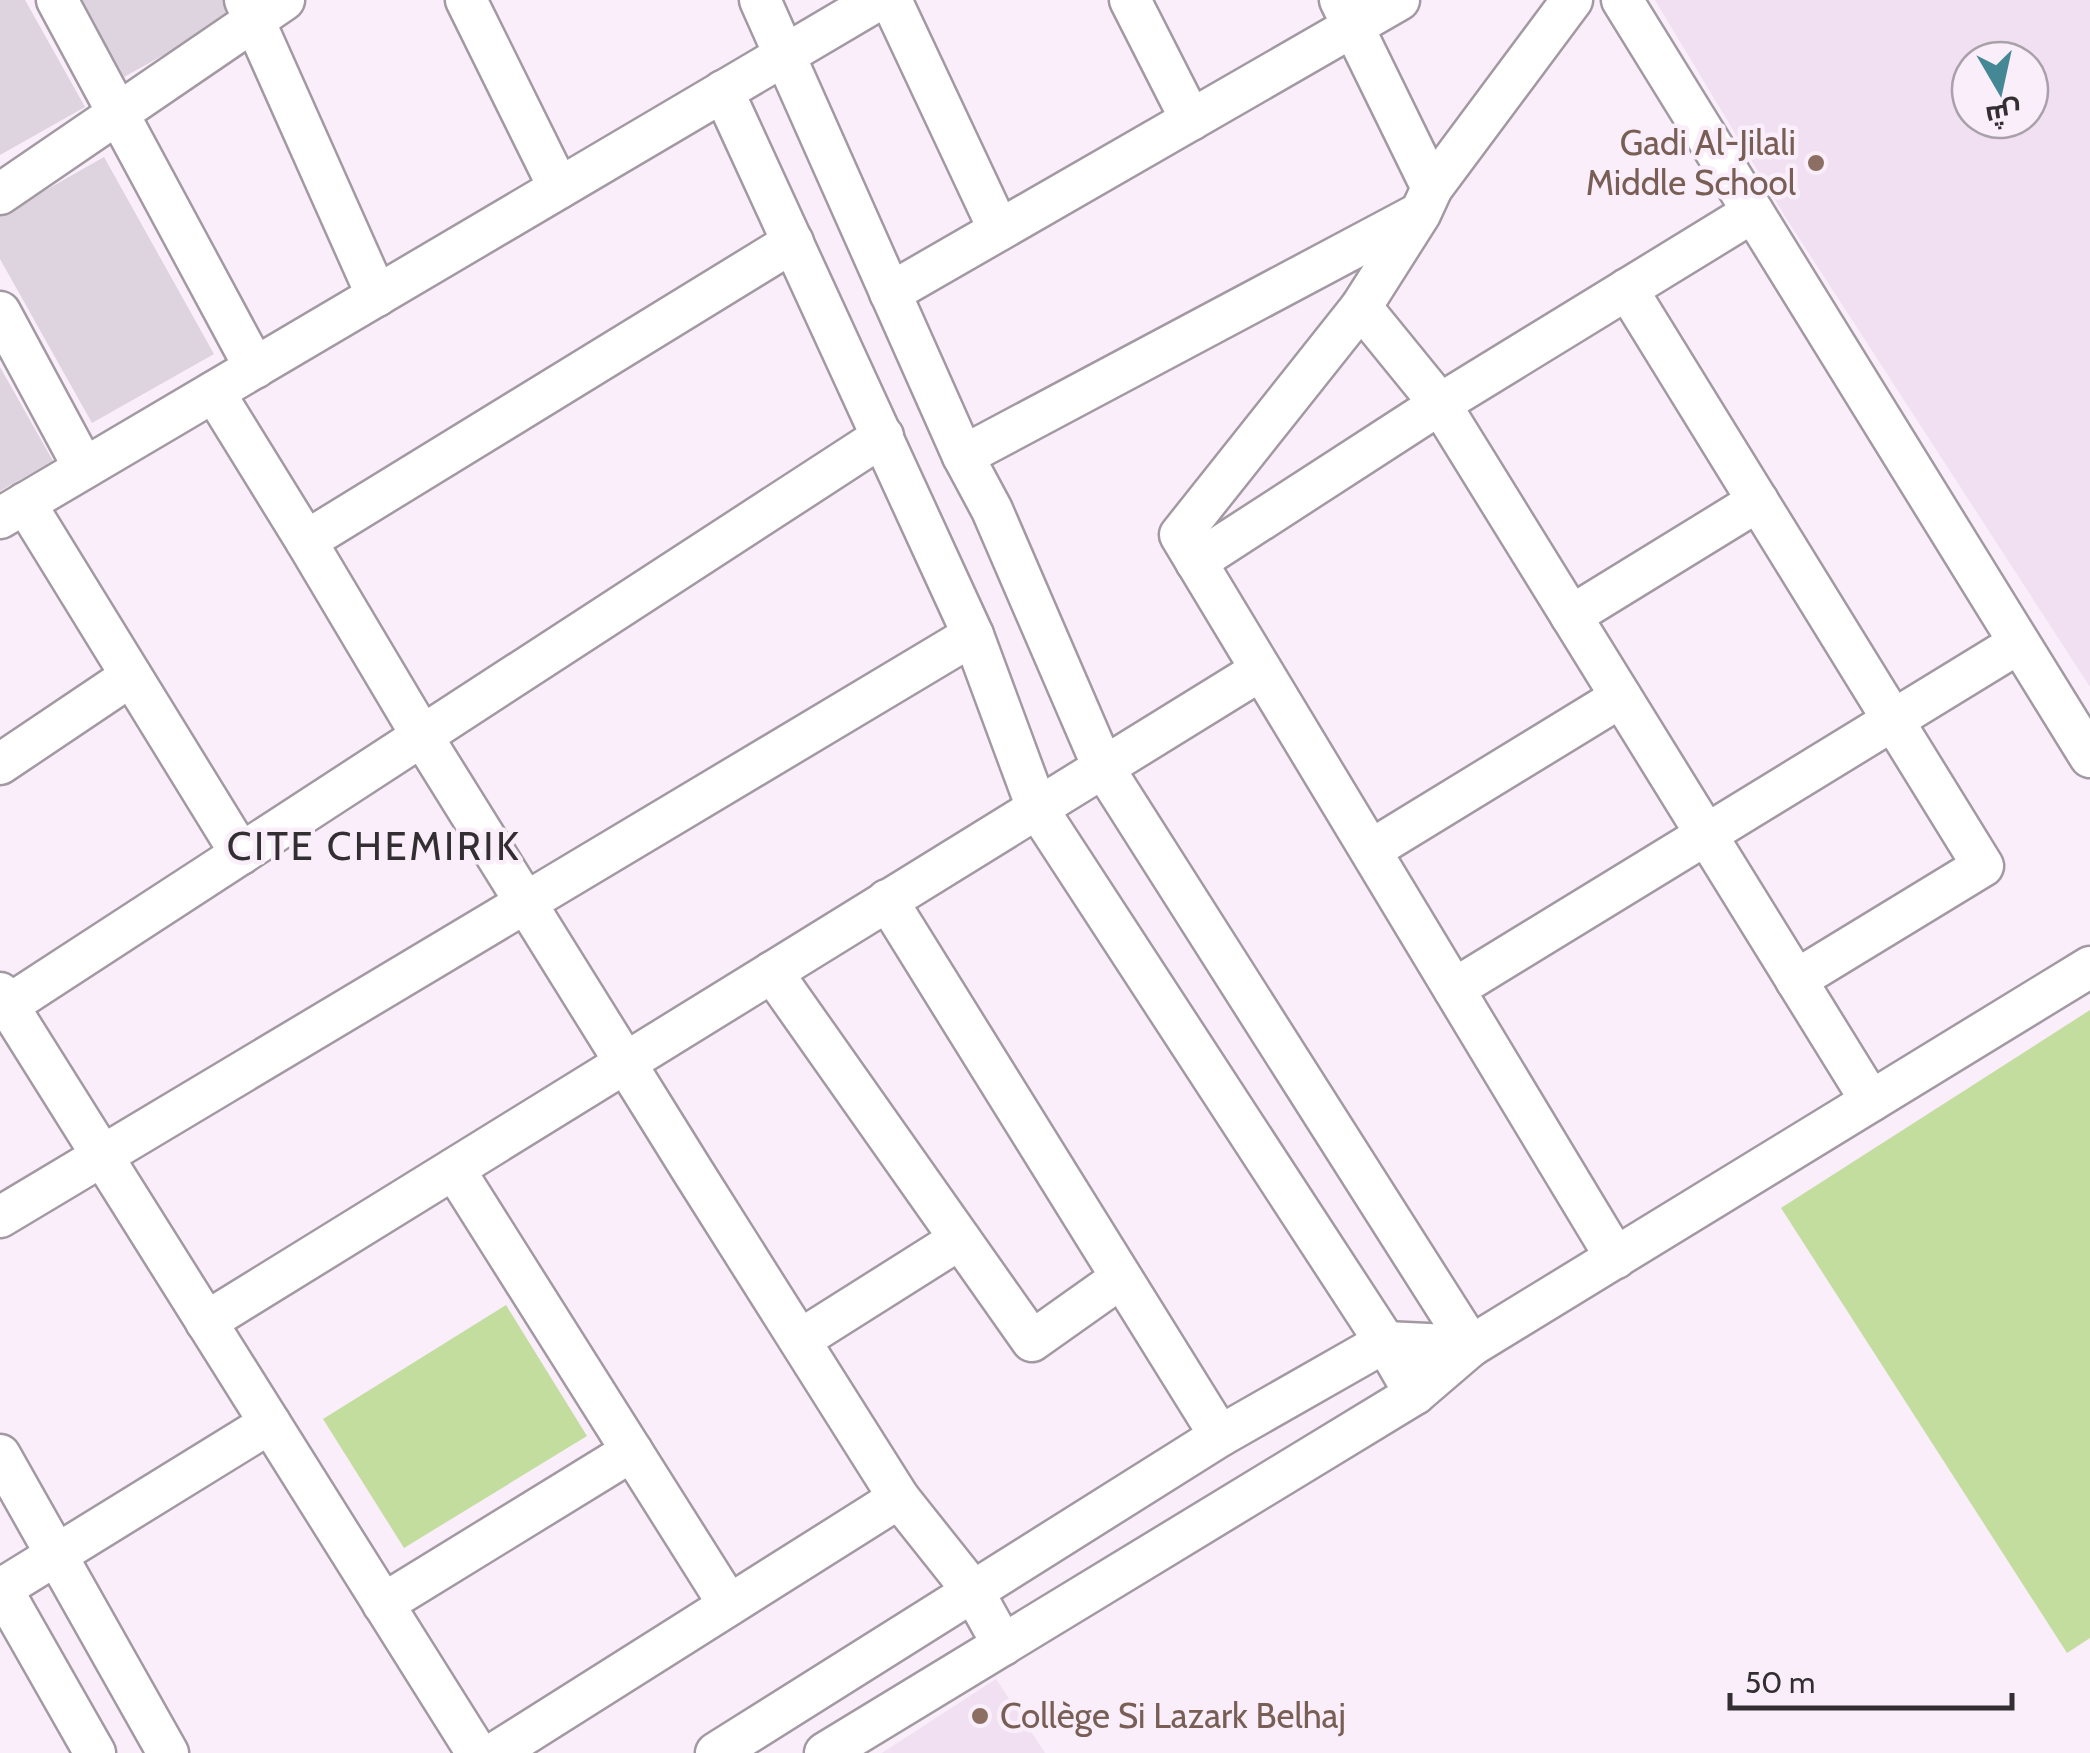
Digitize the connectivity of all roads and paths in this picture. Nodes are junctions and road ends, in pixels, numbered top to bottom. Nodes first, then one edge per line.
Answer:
1 (57, 0) edge
2 (466, 0) edge
3 (760, 0) edge
4 (878, 0) edge
5 (891, 0) edge
6 (1130, 0) edge
7 (1399, 0) edge
8 (1572, 0) edge
9 (1622, 0) edge
10 (262, 7) edge
11 (1346, 13) edge
12 (784, 55) junction
13 (723, 92) junction
14 (118, 113) junction
15 (1191, 120) junction
16 (559, 188) junction
17 (0, 194) edge
18 (1426, 201) junction
19 (1753, 212) junction
20 (999, 230) junction
21 (793, 242) junction
22 (1627, 289) junction
23 (890, 293) junction
24 (376, 296) junction
25 (1361, 306) junction
26 (0, 312) edge
27 (255, 368) junction
28 (214, 392) junction
29 (1440, 404) junction
30 (883, 436) junction
31 (963, 456) junction
32 (84, 468) junction
33 (1758, 502) junction
34 (13, 510) edge
35 (306, 541) junction
36 (1196, 562) junction
37 (1572, 616) junction
38 (973, 635) junction
39 (2019, 642) junction
40 (1261, 670) junction
41 (131, 676) junction
42 (1621, 697) junction
43 (1893, 720) junction
44 (422, 736) junction
45 (2090, 757) edge
46 (0, 764) edge
47 (1103, 767) junction
48 (1037, 808) junction
49 (1706, 834) junction
50 (1370, 850) junction
51 (241, 854) junction
52 (887, 900) junction
53 (526, 902) junction
54 (2090, 967) edge
55 (772, 972) junction
56 (1796, 980) junction
57 (1454, 989) junction
58 (4, 1000) edge
59 (625, 1063) junction
60 (1871, 1101) junction
61 (102, 1156) junction
62 (454, 1168) junction
63 (0, 1217) edge
64 (960, 1238) junction
65 (1616, 1258) junction
66 (1121, 1278) junction
67 (206, 1322) junction
68 (800, 1340) junction
69 (1385, 1342) junction
70 (1471, 1346) junction
71 (1416, 1394) junction
72 (270, 1423) junction
73 (1220, 1436) junction
74 (632, 1451) junction
75 (0, 1455) edge
76 (900, 1498) junction
77 (56, 1555) junction
78 (1, 1587) edge
79 (973, 1591) junction
80 (384, 1604) junction
81 (729, 1605) junction
82 (1003, 1645) junction
83 (95, 1753) edge
84 (168, 1753) edge
85 (477, 1753) edge
86 (494, 1753) edge
87 (716, 1753) edge
88 (824, 1753) edge

1 - 14 street
2 - 16 street
3 - 12 street
4 - 12 street
5 - 20 street
6 - 15 street
7 - 11 street
8 - 18 street
9 - 19 street
10 - 14 street
10 - 24 street
11 - 15 street
11 - 18 street
12 - 13 street
12 - 23 street
13 - 16 street
13 - 21 street
14 - 17 street
14 - 27 street
15 - 20 street
16 - 24 street
18 - 25 street
18 - 31 street
19 - 22 street
19 - 39 street
20 - 23 street
21 - 30 street
21 - 35 street
22 - 29 street
22 - 33 street
23 - 31 street
24 - 27 street
25 - 29 street
25 - 36 street
26 - 32 street
27 - 28 street
28 - 32 street
28 - 35 street
29 - 36 street
29 - 37 street
30 - 38 street
30 - 44 street
31 - 47 street
32 - 34 street
33 - 37 street
33 - 43 street
34 - 41 street
35 - 44 street
36 - 40 street
37 - 42 street
38 - 48 street
38 - 53 street
39 - 43 street
39 - 45 street
40 - 47 street
40 - 50 street
41 - 46 street
41 - 51 street
42 - 49 street
42 - 50 street
43 - 49 street
43 - 56 street
44 - 51 street
44 - 53 street
47 - 48 street
47 - 70 street
48 - 52 street
48 - 69 street
49 - 56 street
49 - 57 street
50 - 57 street
51 - 58 street
52 - 55 street
52 - 66 street
53 - 59 street
53 - 61 street
54 - 60 street
55 - 59 street
55 - 64 street
56 - 60 street
57 - 65 street
58 - 61 street
59 - 62 street
59 - 68 street
60 - 65 street
61 - 63 street
61 - 67 street
62 - 67 street
62 - 74 street
64 - 66 street
64 - 68 street
65 - 70 street
66 - 73 street
67 - 72 street
68 - 76 street
69 - 70 street
69 - 71 street
69 - 73 street
70 - 71 street
71 - 82 street
72 - 77 street
72 - 80 street
73 - 79 street
74 - 80 street
74 - 81 street
75 - 77 street
76 - 79 street
76 - 81 street
77 - 78 street
77 - 84 street
78 - 83 street
79 - 82 street
79 - 87 street
80 - 85 street
81 - 86 street
82 - 88 street

